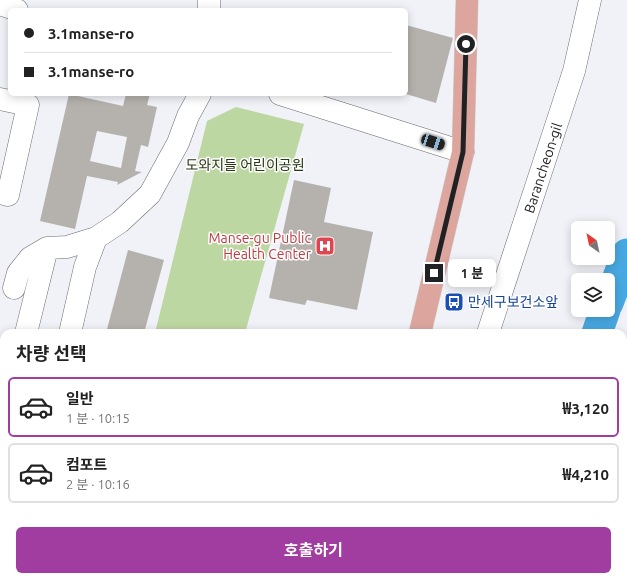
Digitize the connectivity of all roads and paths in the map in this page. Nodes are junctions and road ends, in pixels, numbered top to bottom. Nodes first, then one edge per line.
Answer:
1 (467, 0) edge
2 (590, 0) edge
3 (0, 4) edge
4 (11, 8) edge
5 (199, 96) edge
6 (286, 96) edge
7 (0, 99) edge
8 (463, 152) junction
9 (0, 193) edge
10 (96, 238) junction
11 (47, 248) junction
12 (14, 288) dead end
13 (27, 329) edge
14 (71, 329) edge
15 (421, 329) edge
16 (489, 329) edge

1 - 8 main road
2 - 16 street, Barancheon-gil
3 - 4 street
5 - 10 street
6 - 8 street
7 - 9 street
8 - 15 main road
10 - 11 street
10 - 14 street
11 - 12 street
11 - 13 street

